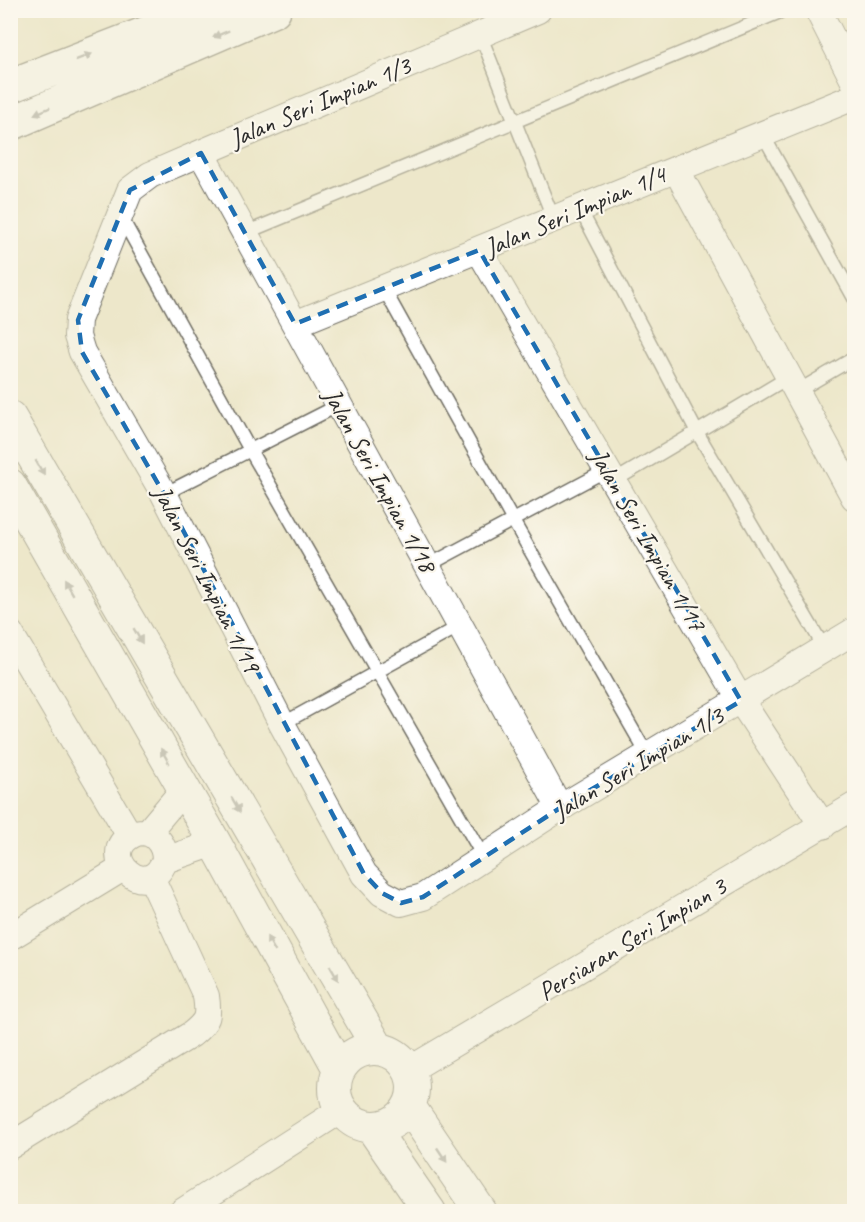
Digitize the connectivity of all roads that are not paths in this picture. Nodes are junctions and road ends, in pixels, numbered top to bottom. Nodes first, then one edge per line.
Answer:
1 (210, 10) edge
2 (274, 10) edge
3 (538, 10) edge
4 (785, 10) edge
5 (818, 10) edge
6 (480, 34) junction
7 (855, 81) edge
8 (10, 86) edge
9 (855, 97) edge
10 (515, 121) junction
11 (10, 124) edge
12 (762, 133) junction
13 (201, 153) junction
14 (676, 169) junction
15 (580, 209) junction
16 (119, 214) junction
17 (554, 220) junction
18 (245, 233) junction
19 (479, 250) junction
20 (384, 289) junction
21 (855, 298) edge
22 (295, 324) junction
23 (855, 358) edge
24 (792, 385) junction
25 (339, 405) junction
26 (10, 417) edge
27 (697, 432) junction
28 (250, 450) junction
29 (611, 475) junction
30 (10, 485) edge
31 (164, 494) junction
32 (855, 498) edge
33 (512, 519) junction
34 (427, 566) junction
35 (460, 627) junction
36 (855, 631) edge
37 (10, 633) edge
38 (825, 650) junction
39 (376, 671) junction
40 (741, 701) junction
41 (282, 724) junction
42 (648, 756) junction
43 (184, 789) junction
44 (855, 806) edge
45 (560, 808) junction
46 (823, 826) junction
47 (138, 835) junction
48 (215, 843) junction
49 (484, 858) junction
50 (123, 868) junction
51 (158, 869) junction
52 (423, 897) joint
53 (10, 937) edge
54 (378, 1048) junction
55 (339, 1069) junction
56 (409, 1070) junction
57 (410, 1106) junction
58 (341, 1110) junction
59 (372, 1128) junction
60 (10, 1146) edge
61 (196, 1208) edge
62 (430, 1212) edge
63 (481, 1212) edge

8 -> 1 highway
2 -> 11 highway
3 - 6 street, Jalan Seri Impian 1/3
4 - 10 lane
5 - 7 street
6 - 10 lane
6 - 13 street, Jalan Seri Impian 1/3
9 - 12 street, Jalan Seri Impian 1/4
10 - 17 lane
10 - 18 lane
12 - 14 street, Jalan Seri Impian 1/4
12 - 21 lane
13 - 16 street, Jalan Seri Impian 1/3
13 - 18 street, Jalan Seri Impian 1/18
14 - 15 street, Jalan Seri Impian 1/4
14 - 24 street
15 - 17 street, Jalan Seri Impian 1/4
15 - 27 lane
16 - 28 lane
16 - 31 street, Jalan Seri Impian 1/19
17 - 19 street, Jalan Seri Impian 1/4
18 - 22 street, Jalan Seri Impian 1/18
19 - 20 street, Jalan Seri Impian 1/4
19 - 29 street, Jalan Seri Impian 1/17
20 - 22 street, Jalan Seri Impian 1/4
20 - 33 lane
22 - 25 street, Jalan Seri Impian 1/18
23 - 24 lane
24 - 27 lane
24 - 32 street
25 - 28 lane
25 - 34 street, Jalan Seri Impian 1/18
26 -> 54 street
27 - 29 lane
27 - 38 lane
28 - 31 lane
28 - 39 lane
29 - 33 lane
29 - 40 street, Jalan Seri Impian 1/17
43 -> 30 street
31 - 41 street, Jalan Seri Impian 1/19
33 - 34 lane
33 - 42 lane
34 - 35 street, Jalan Seri Impian 1/18
35 - 39 lane
35 - 45 street, Jalan Seri Impian 1/18
36 - 38 street, Jalan Seri Impian 1/3
37 - 47 street
38 - 40 street, Jalan Seri Impian 1/3
39 - 41 lane
39 - 49 lane
40 - 42 street, Jalan Seri Impian 1/3
40 - 46 street, Jalan Seri Impian 1/17
41 - 52 street, Jalan Seri Impian 1/19
42 - 45 street, Jalan Seri Impian 1/3
43 - 47 street
43 - 48 street
44 - 46 street, Persiaran Seri Impian 3
45 - 49 street, Jalan Seri Impian 1/3
46 - 56 street, Persiaran Seri Impian 3
47 - 50 street
47 - 51 street
48 - 51 street
55 -> 48 street
49 - 52 street, Jalan Seri Impian 1/3
50 - 51 street
50 - 53 street
51 - 60 street
54 - 55 street
54 - 56 street
55 - 58 street
56 - 57 street
57 - 59 street
57 -> 63 street
58 - 59 street
58 - 61 street
59 - 62 street

